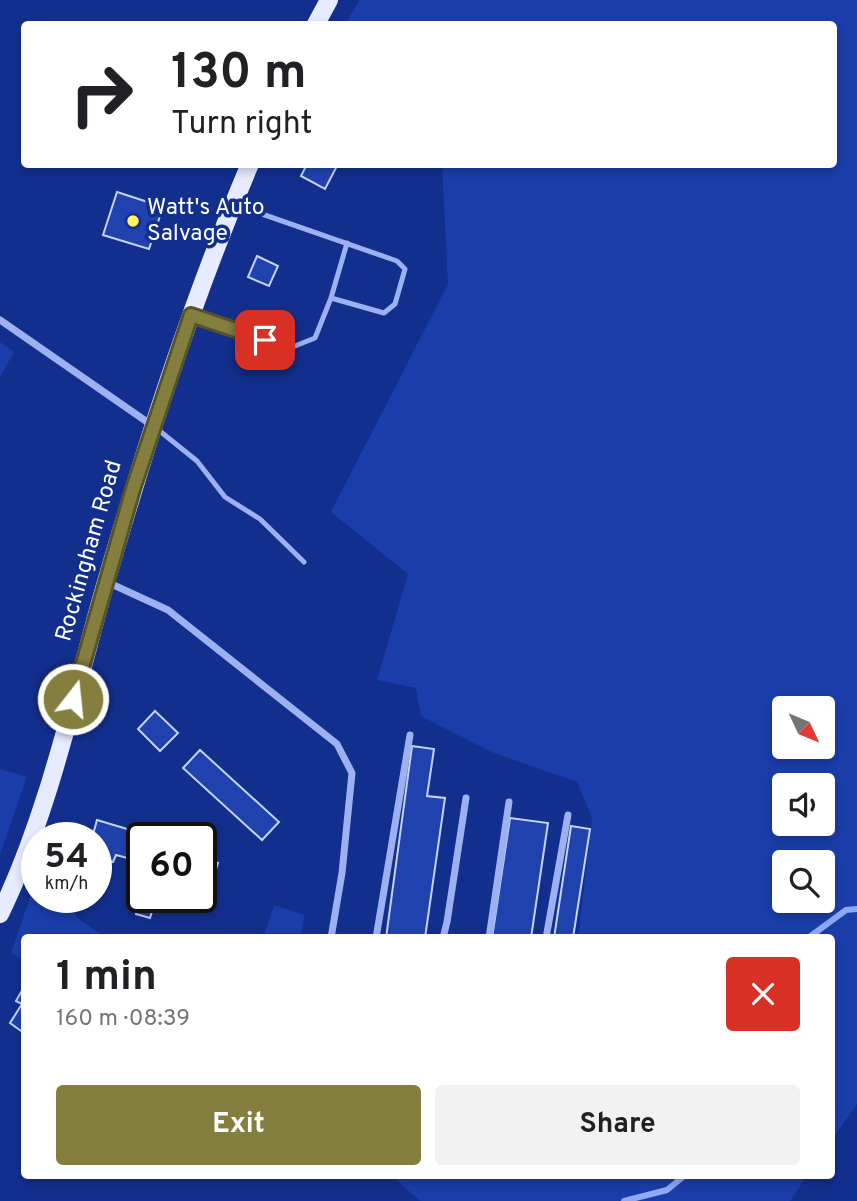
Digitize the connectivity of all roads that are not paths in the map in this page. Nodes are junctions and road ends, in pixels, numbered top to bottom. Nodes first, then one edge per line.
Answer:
1 (329, 0) edge
2 (318, 21) edge
3 (248, 168) edge
4 (233, 204) junction
5 (347, 243) junction
6 (331, 298) junction
7 (191, 315) junction
8 (0, 320) edge
9 (154, 426) junction
10 (304, 562) dead end
11 (106, 581) junction
12 (410, 735) dead end
13 (466, 798) dead end
14 (509, 802) dead end
15 (568, 815) dead end
16 (0, 914) edge
17 (332, 934) edge
18 (377, 934) edge
19 (444, 934) edge
20 (490, 934) edge
21 (547, 934) edge

1 - 2 main road
3 - 4 main road, Rockingham Road
4 - 5 lane
4 - 7 main road, Rockingham Road
5 - 6 lane
5 - 6 lane
6 - 7 lane
7 - 9 main road, Rockingham Road
8 - 9 street
9 - 10 lane
9 - 11 main road, Rockingham Road
11 - 16 main road, Rockingham Road
11 - 17 street
12 - 18 street
13 - 19 street
14 - 20 street
15 - 21 street

